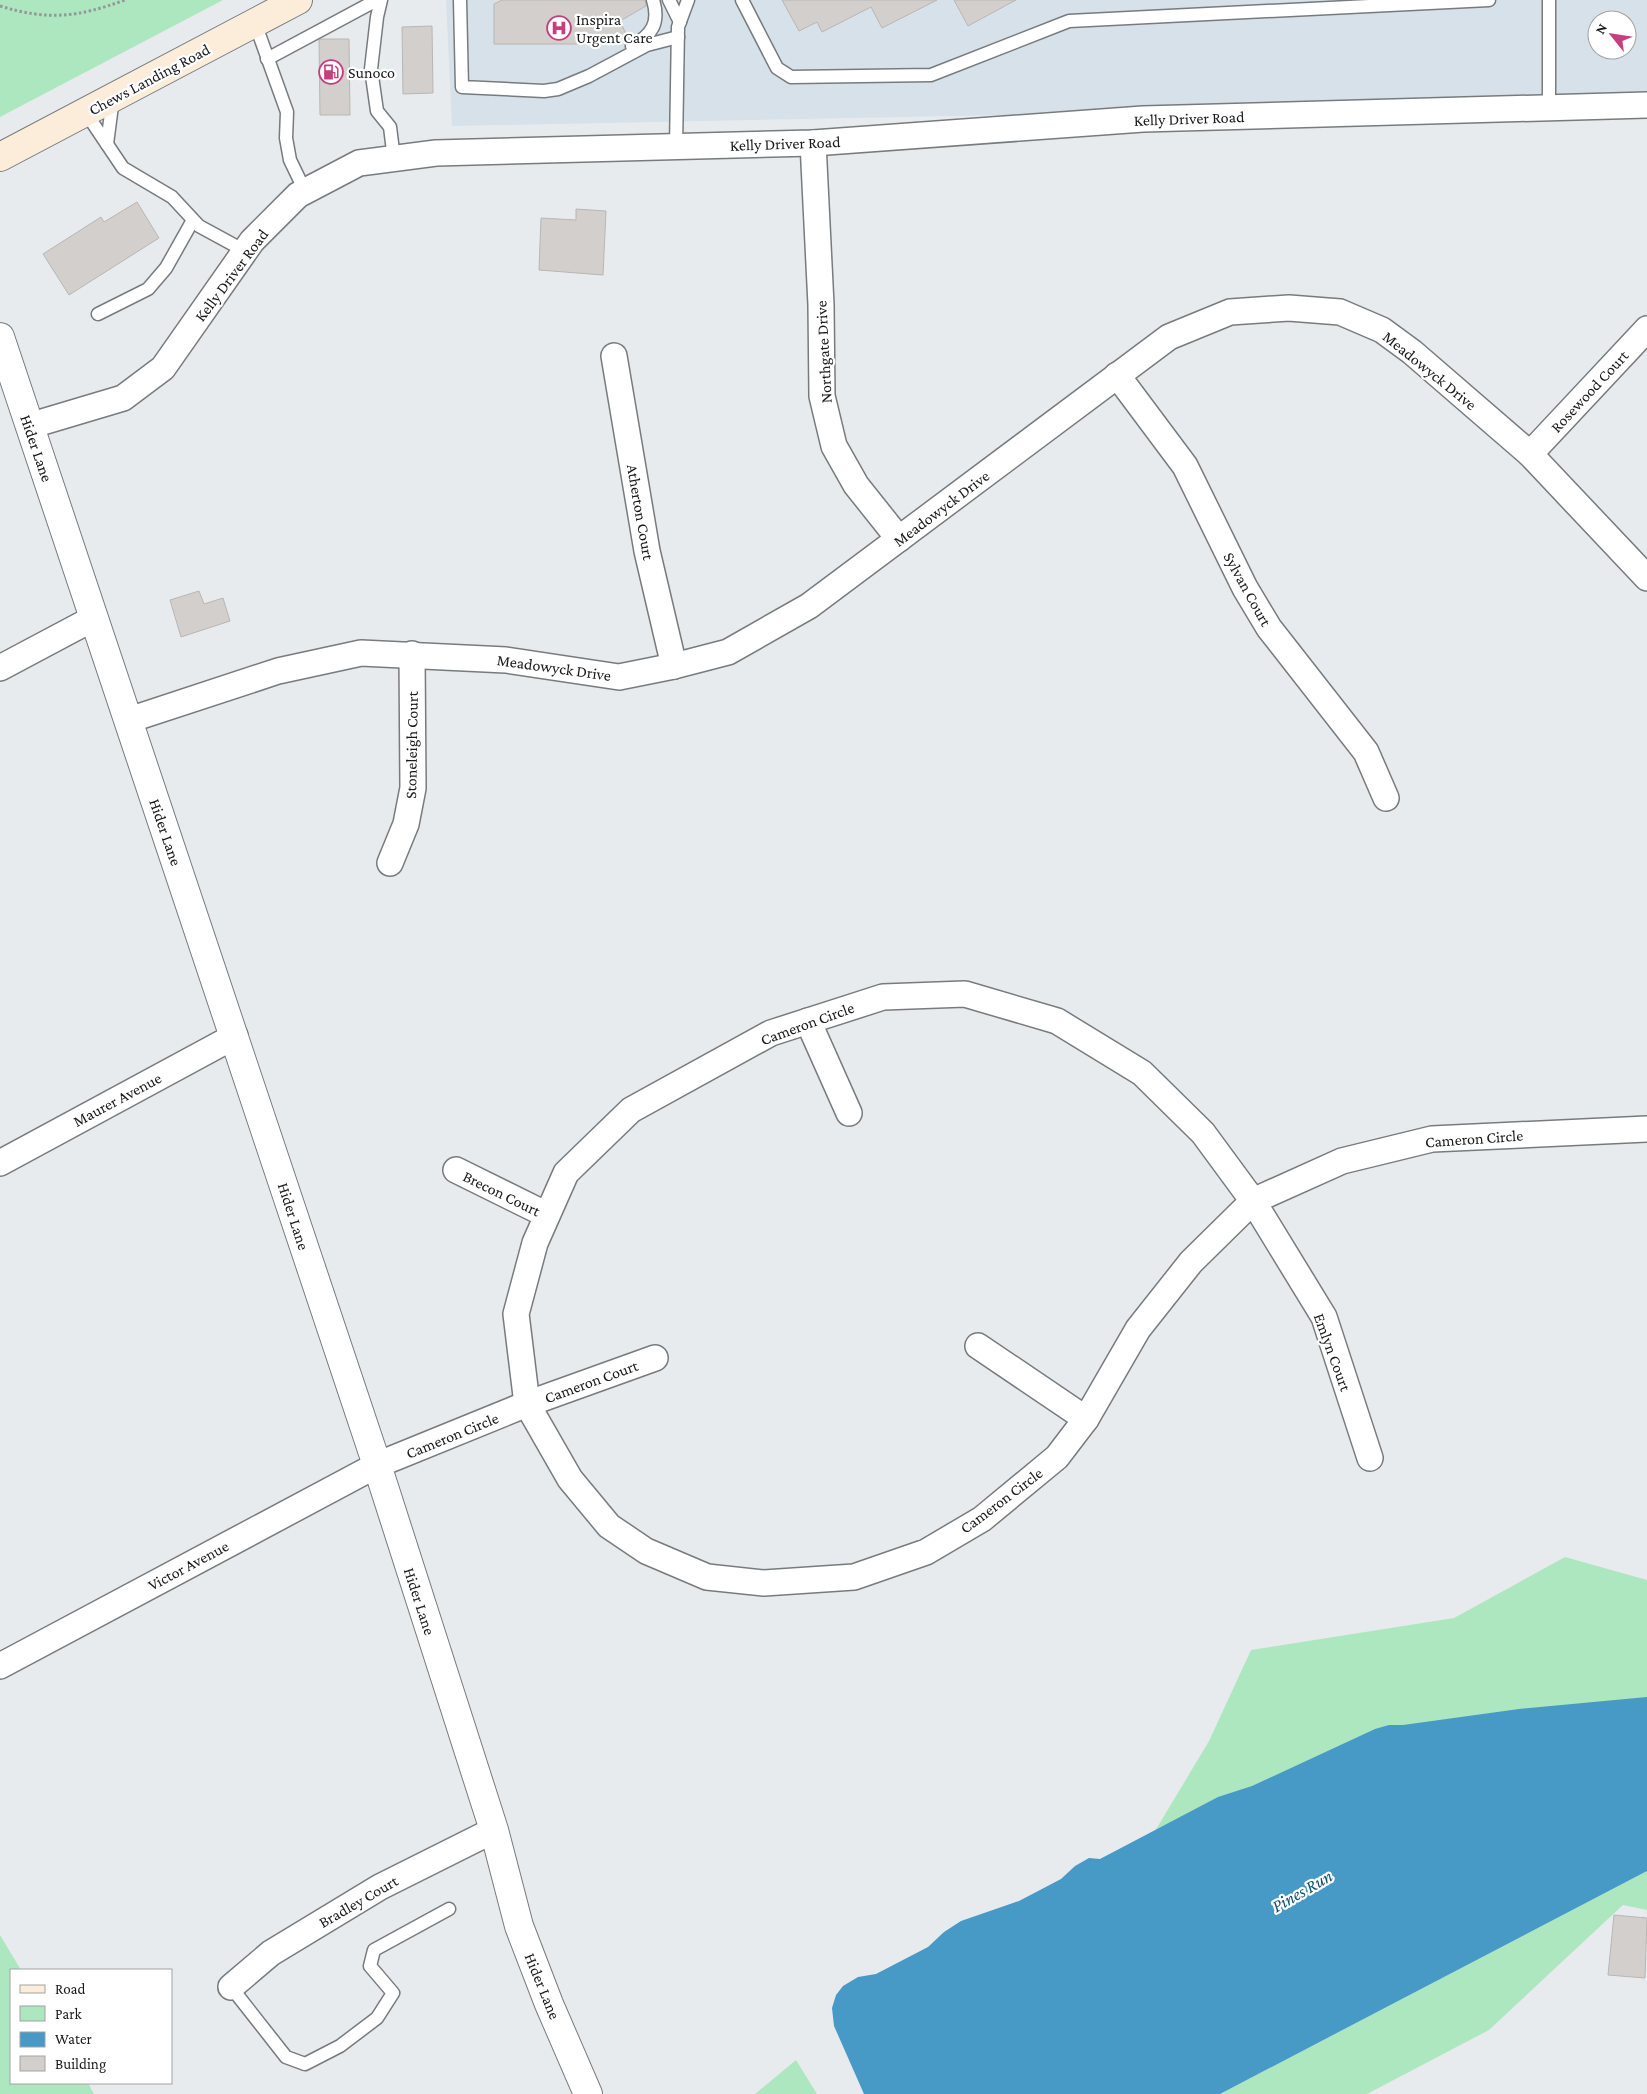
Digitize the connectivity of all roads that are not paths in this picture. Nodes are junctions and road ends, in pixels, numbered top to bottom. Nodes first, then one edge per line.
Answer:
1 (298, 0) edge
2 (379, 0) edge
3 (460, 0) edge
4 (653, 0) edge
5 (669, 0) edge
6 (688, 0) edge
7 (743, 0) edge
8 (1490, 0) edge
9 (1549, 0) edge
10 (680, 22) junction
11 (254, 23) junction
12 (678, 36) junction
13 (267, 59) junction
14 (558, 89) junction
15 (114, 98) junction
16 (1647, 105) edge
17 (1549, 108) junction
18 (86, 113) junction
19 (813, 143) junction
20 (107, 144) junction
21 (676, 147) junction
22 (0, 157) edge
23 (394, 158) junction
24 (305, 191) junction
25 (193, 220) junction
26 (245, 251) junction
27 (98, 314) dead end
28 (1647, 329) edge
29 (0, 337) edge
30 (614, 356) dead end
31 (1117, 375) junction
32 (29, 426) junction
33 (1530, 454) junction
34 (899, 539) junction
35 (1647, 578) edge
36 (94, 618) junction
37 (412, 654) junction
38 (674, 666) junction
39 (0, 668) edge
40 (129, 720) junction
41 (1386, 798) dead end
42 (390, 863) dead end
43 (808, 1021) junction
44 (235, 1036) junction
45 (848, 1113) dead end
46 (1647, 1129) edge
47 (0, 1163) edge
48 (456, 1170) dead end
49 (1253, 1201) junction
50 (547, 1215) junction
51 (978, 1346) dead end
52 (655, 1358) dead end
53 (527, 1404) junction
54 (1086, 1419) junction
55 (1370, 1458) dead end
56 (377, 1465) junction
57 (0, 1666) edge
58 (494, 1830) junction
59 (449, 1909) dead end
60 (232, 1987) joint
61 (588, 2094) edge

1 - 11 main road, Chews Landing Road
2 - 13 lane
2 - 23 lane
3 - 14 lane
4 - 14 lane
5 - 10 lane
6 - 10 lane
7 - 8 lane
9 - 17 lane
10 - 12 lane
11 - 13 lane
11 - 15 main road, Chews Landing Road
12 - 14 lane
12 - 21 lane
13 - 24 lane
15 - 18 main road, Chews Landing Road
15 - 20 lane
16 - 17 street, Kelly Driver Road
17 - 19 street, Kelly Driver Road
18 - 20 lane
18 - 22 main road, Chews Landing Road
19 - 21 street, Kelly Driver Road
19 - 34 street, Northgate Drive
20 - 25 lane
21 - 23 street, Kelly Driver Road
23 - 24 street, Kelly Driver Road
24 - 26 street, Kelly Driver Road
25 - 26 lane
25 - 27 lane
26 - 32 street, Kelly Driver Road
28 - 33 street, Rosewood Court
29 - 32 street, Hider Lane
30 - 38 street, Atherton Court
31 - 33 street, Meadowyck Drive
31 - 34 street, Meadowyck Drive
31 - 41 street, Sylvan Court
32 - 36 street, Hider Lane
33 - 35 street, Meadowyck Drive
34 - 38 street, Meadowyck Drive
36 - 39 street
36 - 40 street, Hider Lane
37 - 38 street, Meadowyck Drive
37 - 40 street, Meadowyck Drive
37 - 42 street, Stoneleigh Court
40 - 44 street, Hider Lane
43 - 45 street
43 - 49 street, Cameron Circle
43 - 50 street, Cameron Circle
44 - 47 street, Maurer Avenue
44 - 56 street, Hider Lane
46 - 49 street, Cameron Circle
48 - 50 street, Brecon Court
49 - 54 street, Cameron Circle
49 - 55 street, Emlyn Court
50 - 53 street, Cameron Circle
51 - 54 street
52 - 53 street, Cameron Court
53 - 54 street, Cameron Circle
53 - 56 street, Cameron Circle
56 - 57 street, Victor Avenue
56 - 58 street, Hider Lane
58 - 60 street, Bradley Court
58 - 61 street, Hider Lane
59 - 60 lane

